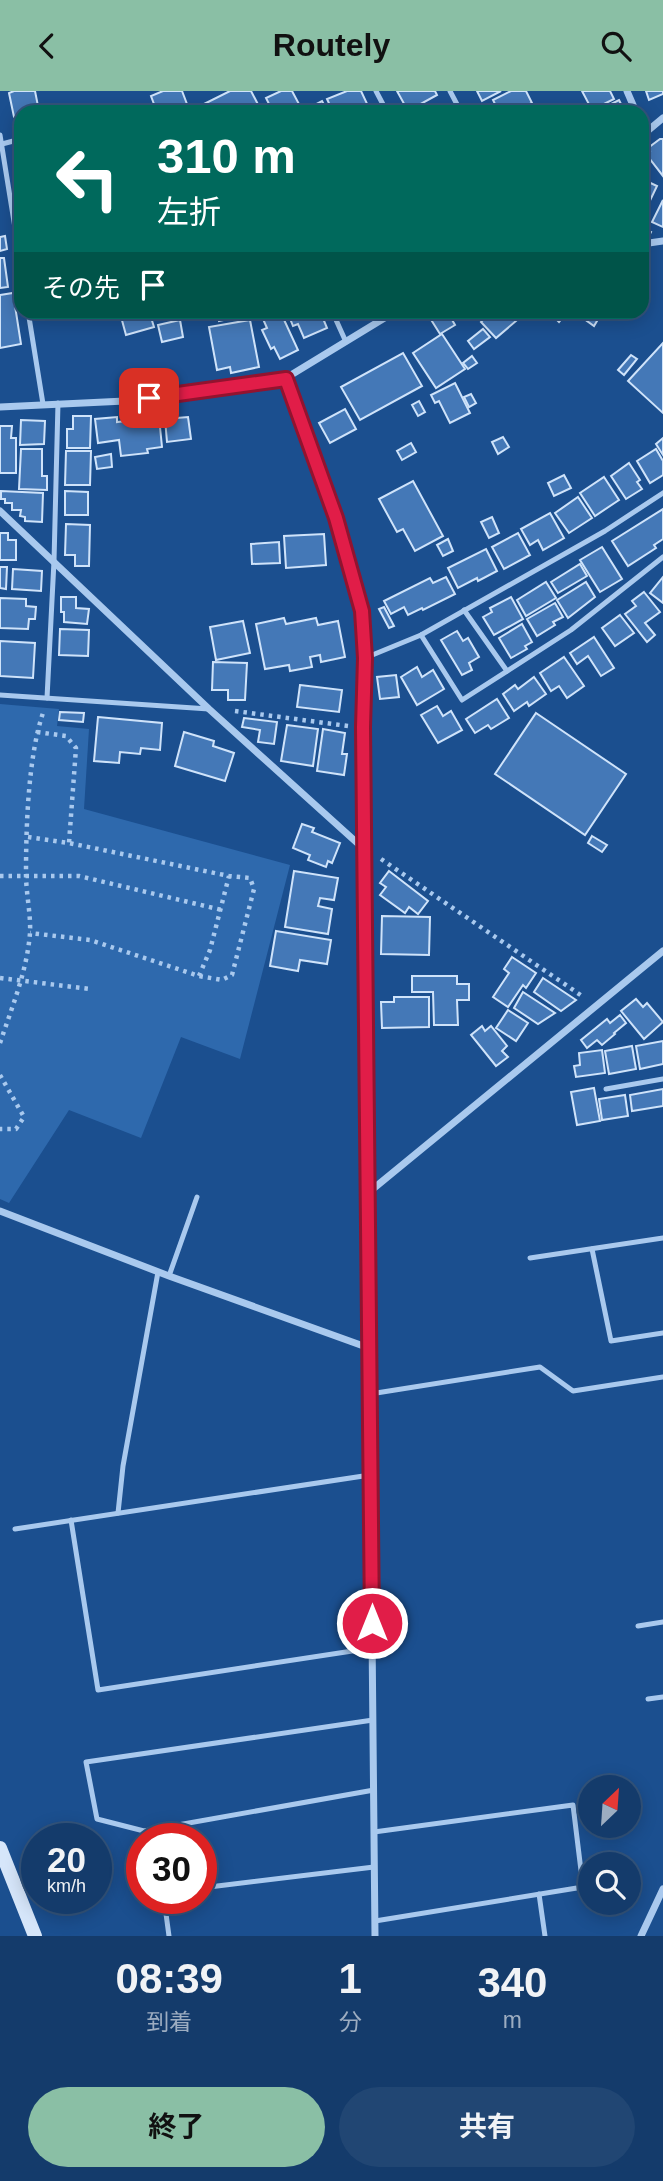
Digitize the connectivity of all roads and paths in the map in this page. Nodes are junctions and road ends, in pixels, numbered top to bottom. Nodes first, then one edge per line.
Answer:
1 (0, 135) edge
2 (2, 144) edge
3 (14, 220) edge
4 (30, 319) edge
5 (336, 319) edge
6 (383, 319) edge
7 (346, 342) junction
8 (286, 379) junction
9 (58, 403) junction
10 (43, 404) junction
11 (0, 407) edge
12 (663, 493) edge
13 (0, 511) edge
14 (663, 557) edge
15 (54, 561) junction
16 (464, 610) junction
17 (421, 635) junction
18 (365, 658) junction
19 (506, 671) junction
20 (0, 695) edge
21 (47, 698) junction
22 (208, 708) junction
23 (363, 727) junction
24 (37, 731) junction
25 (28, 837) junction
26 (69, 843) junction
27 (365, 851) junction
28 (0, 876) edge
29 (26, 876) junction
30 (229, 876) junction
31 (222, 910) junction
32 (30, 933) junction
33 (663, 951) edge
34 (199, 975) junction
35 (0, 978) edge
36 (21, 981) junction
37 (90, 989) dead end
38 (596, 1006) junction
39 (0, 1043) edge
40 (0, 1076) edge
41 (663, 1079) edge
42 (606, 1089) dead end
43 (0, 1129) edge
44 (368, 1193) junction
45 (197, 1197) dead end
46 (0, 1211) edge
47 (663, 1238) edge
48 (592, 1249) junction
49 (530, 1258) dead end
50 (158, 1272) junction
51 (169, 1276) junction
52 (663, 1333) edge
53 (369, 1348) junction
54 (663, 1377) edge
55 (370, 1394) junction
56 (370, 1475) junction
57 (118, 1513) junction
58 (71, 1520) junction
59 (15, 1529) dead end
60 (663, 1622) edge
61 (638, 1626) dead end
62 (372, 1648) junction
63 (663, 1697) edge
64 (648, 1699) dead end
65 (373, 1720) junction
66 (373, 1790) junction
67 (374, 1832) junction
68 (0, 1848) edge
69 (374, 1867) junction
70 (217, 1886) edge
71 (663, 1889) edge
72 (539, 1894) junction
73 (166, 1914) edge
74 (375, 1921) junction
75 (35, 1936) edge
76 (169, 1936) edge
77 (375, 1936) edge
78 (545, 1936) edge
79 (641, 1936) edge

1 - 2 lane
2 - 3 lane
4 - 10 lane
5 - 7 lane
6 - 7 street
7 - 8 street
8 - 9 street
8 - 18 street
9 - 10 street
9 - 15 lane
10 - 11 street
12 - 16 lane
13 - 15 street
14 - 19 lane
15 - 21 lane
15 - 22 street
16 - 17 lane
16 - 19 lane
17 - 18 lane
17 - 19 lane
18 - 23 street
20 - 21 lane
21 - 22 lane
21 - 24 path
22 - 23 path
22 - 27 street
23 - 27 street
24 - 25 path
24 - 26 path
25 - 26 path
25 - 29 path
26 - 30 path
27 - 38 path
27 - 44 street
28 - 29 path
29 - 31 path
29 - 32 path
30 - 31 path
30 - 34 path
31 - 34 path
32 - 34 path
32 - 36 path
33 - 38 street
35 - 36 path
36 - 37 path
36 - 39 path
38 - 44 street
40 - 43 path
41 - 42 lane
44 - 53 street
45 - 51 lane
46 - 50 street
47 - 48 lane
48 - 49 lane
48 - 52 lane
50 - 51 street
50 - 57 lane
51 - 53 street
53 - 55 street
54 - 55 lane
55 - 56 street
56 - 57 lane
56 - 62 street
57 - 58 lane
58 - 59 lane
58 - 62 lane
60 - 61 lane
62 - 65 street
63 - 64 lane
65 - 66 street
65 - 66 lane
66 - 67 street
67 - 69 street
67 - 72 lane
68 - 75 main road
69 - 70 lane
69 - 74 street
71 - 79 street
72 - 74 lane
72 - 78 lane
73 - 76 lane
74 - 77 street

